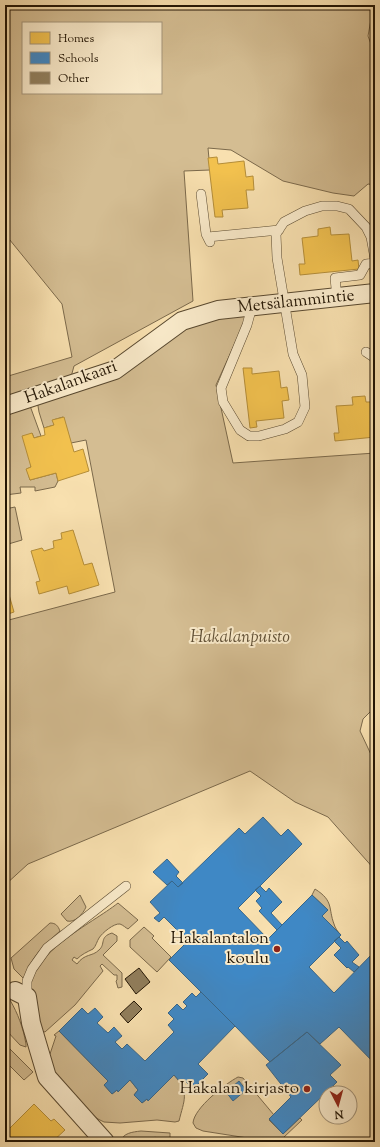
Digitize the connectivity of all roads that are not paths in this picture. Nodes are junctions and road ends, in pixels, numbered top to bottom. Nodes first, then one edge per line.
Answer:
1 (201, 194) dead end
2 (279, 230) junction
3 (375, 259) edge
4 (375, 263) edge
5 (375, 293) edge
6 (337, 298) junction
7 (284, 303) junction
8 (250, 307) junction
9 (218, 310) joint
10 (366, 352) dead end
11 (375, 358) edge
12 (5, 406) edge
13 (126, 886) dead end
14 (21, 994) joint
15 (105, 1142) edge

1 - 2 lane
2 - 3 lane
2 - 7 lane
4 - 6 lane
5 - 6 street, Metsälammintie
6 - 7 street, Metsälammintie
7 - 8 street, Metsälammintie
7 - 8 lane
8 - 9 street, Metsälammintie
9 - 12 street, Hakalankaari
10 - 11 lane
13 - 14 lane
14 - 15 street

